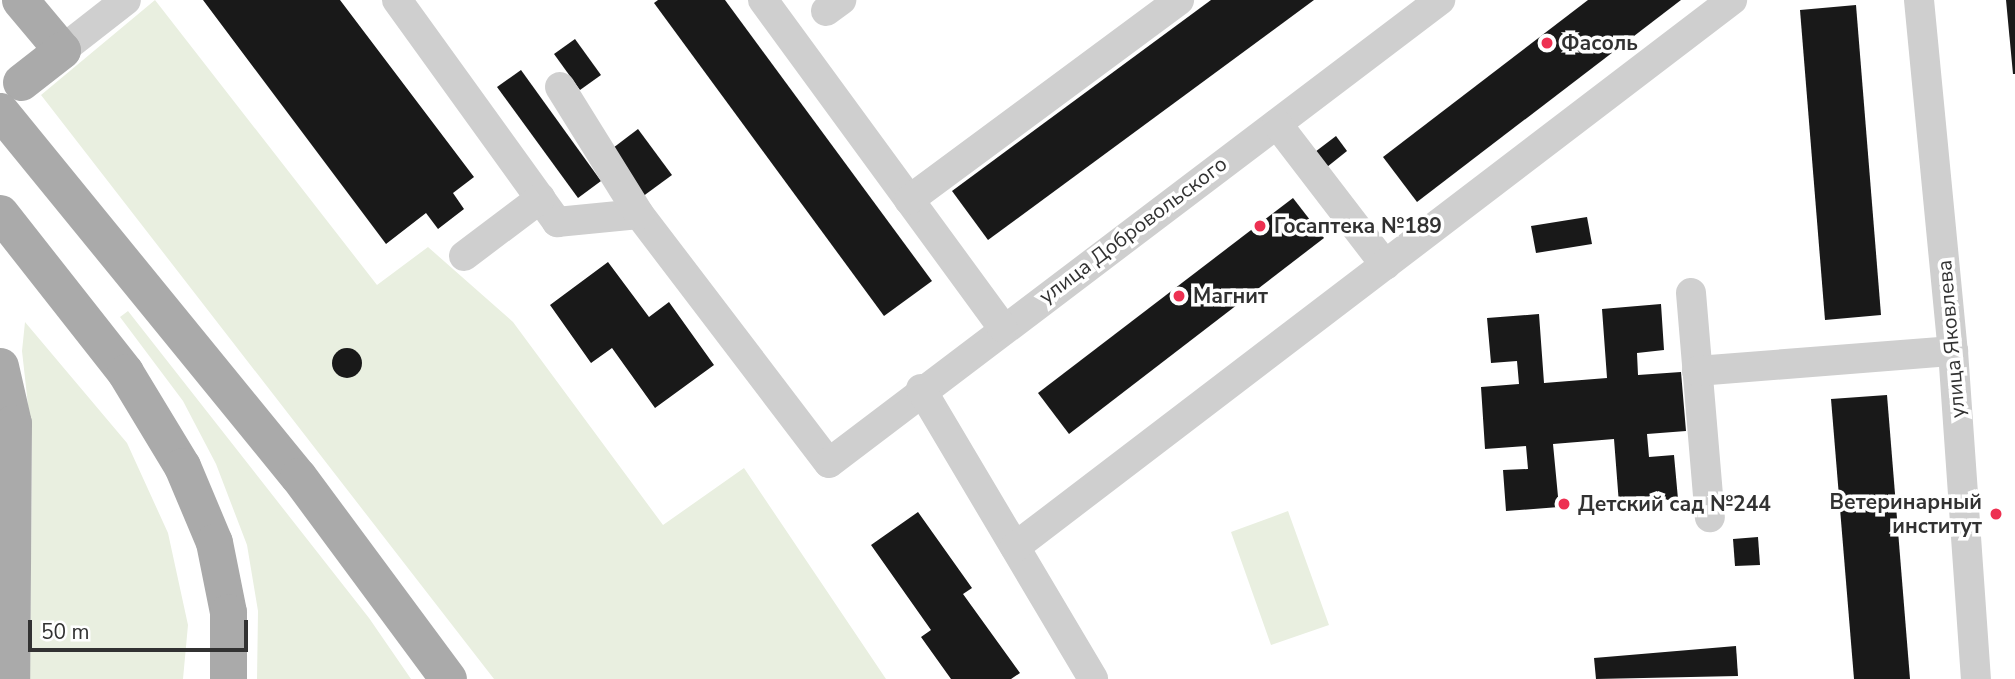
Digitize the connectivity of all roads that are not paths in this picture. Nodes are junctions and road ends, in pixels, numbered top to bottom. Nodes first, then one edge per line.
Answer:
1 (20, 0) edge
2 (126, 0) edge
3 (397, 0) edge
4 (763, 0) edge
5 (1179, 0) edge
6 (1732, 0) edge
7 (1919, 0) edge
8 (1434, 2) edge
9 (62, 50) junction
10 (21, 82) dead end
11 (560, 87) dead end
12 (0, 111) edge
13 (1277, 124) junction
14 (541, 198) junction
15 (909, 200) junction
16 (0, 213) edge
17 (639, 214) junction
18 (464, 256) dead end
19 (1385, 265) junction
20 (1691, 293) dead end
21 (1002, 327) junction
22 (1953, 351) junction
23 (0, 366) edge
24 (1698, 371) junction
25 (921, 389) junction
26 (1710, 517) dead end
27 (1015, 547) junction
28 (11, 679) edge
29 (228, 679) edge
30 (448, 679) edge
31 (1093, 679) edge
32 (1976, 679) edge

1 - 9 main road
2 - 9 street
3 - 14 street
4 - 15 street
5 - 15 street
6 - 19 street
7 - 22 street, улица Яковлева
8 - 13 street, улица Добровольского
9 - 10 main road
11 - 17 street
12 - 30 main road
13 - 19 street
13 - 21 street, улица Добровольского
14 - 17 street
14 - 18 street
15 - 21 street
16 - 29 main road
17 - 25 street, улица Добровольского
19 - 27 street
20 - 24 street
21 - 25 street, улица Добровольского
22 - 24 street
22 - 32 street, улица Яковлева
23 - 28 main road
24 - 26 street
25 - 27 street
27 - 31 street

